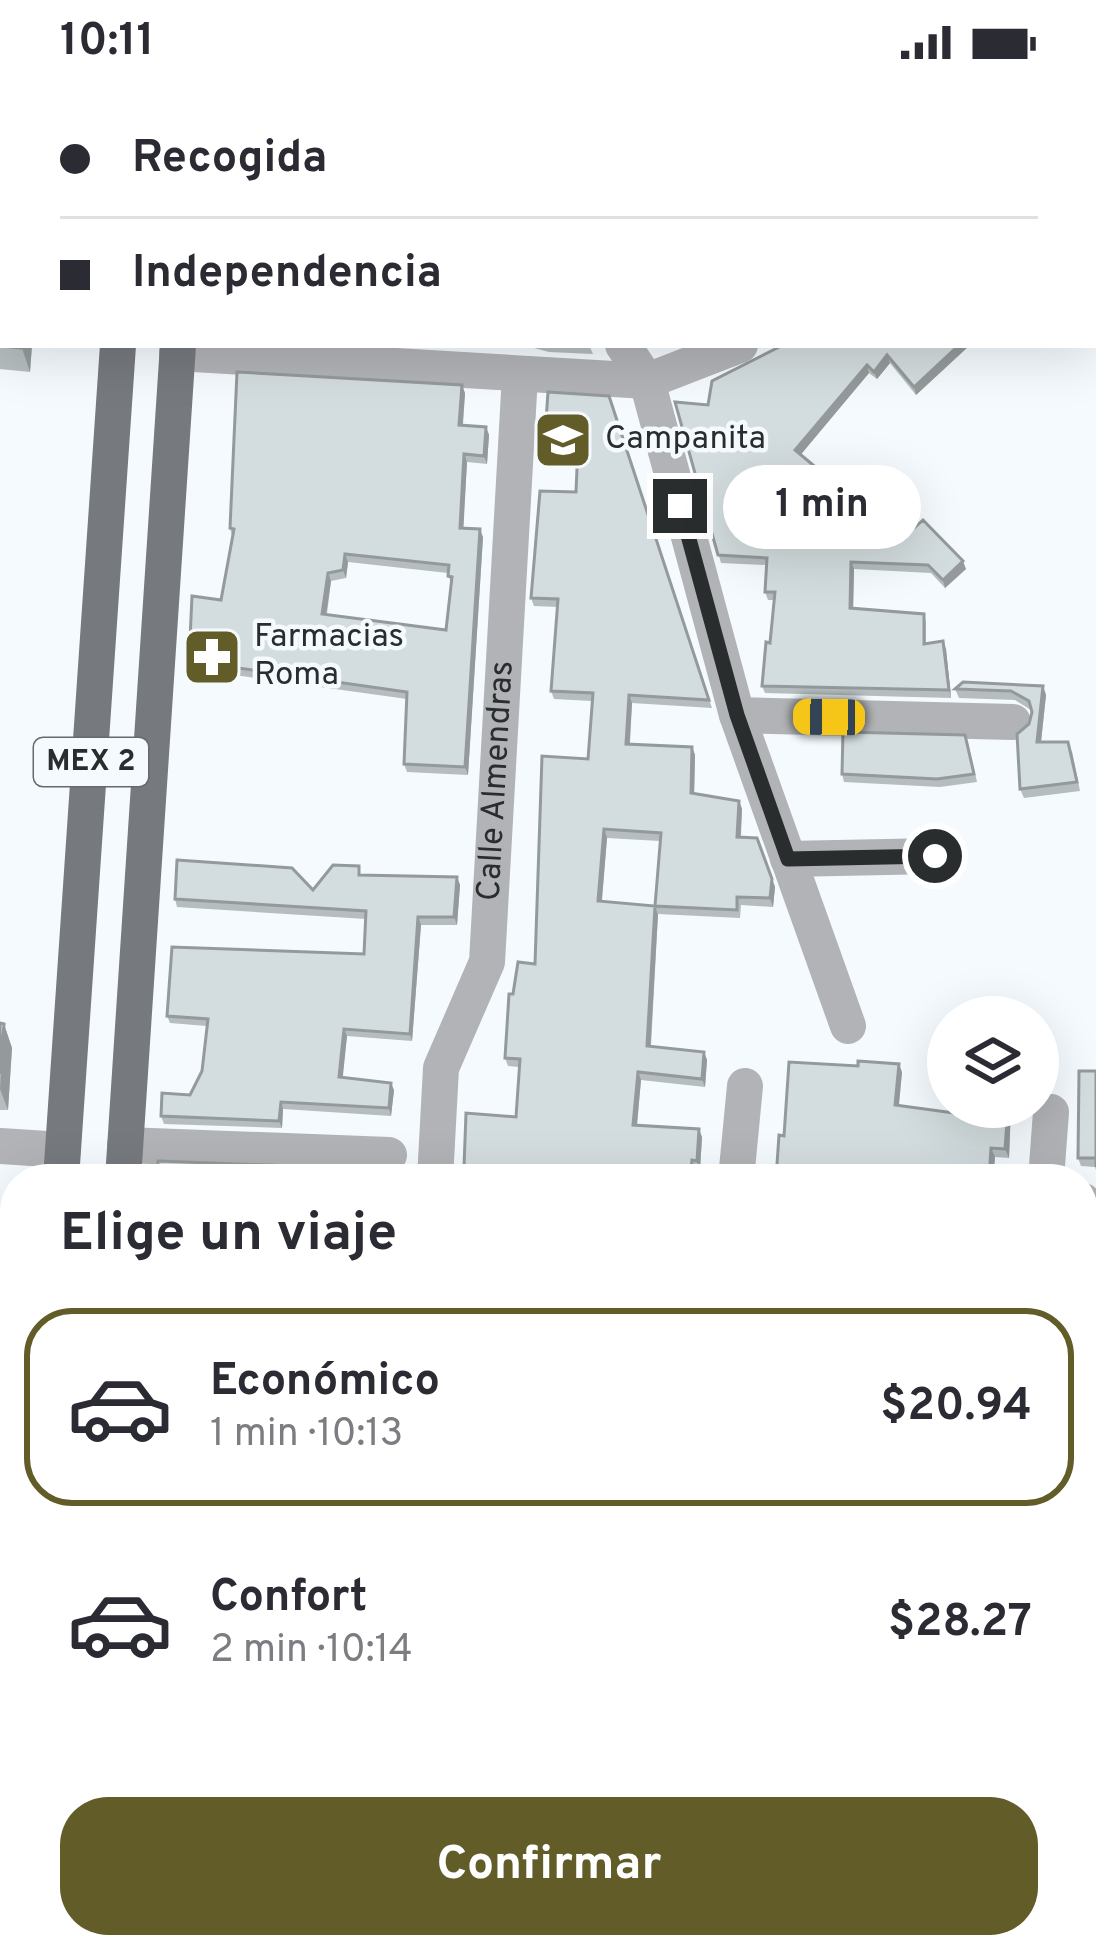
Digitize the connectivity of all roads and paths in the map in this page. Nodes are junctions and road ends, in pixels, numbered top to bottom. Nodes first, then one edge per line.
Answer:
1 (118, 348) edge
2 (625, 348) edge
3 (732, 348) edge
4 (177, 349) edge
5 (520, 375) junction
6 (647, 381) junction
7 (737, 715) junction
8 (1013, 722) dead end
9 (935, 856) dead end
10 (788, 859) junction
11 (848, 1026) dead end
12 (745, 1086) dead end
13 (1051, 1128) edge
14 (0, 1146) edge
15 (389, 1156) dead end
16 (124, 1162) edge
17 (62, 1164) edge
18 (436, 1164) edge
19 (737, 1164) edge
20 (1050, 1164) edge

1 - 17 main road, MEX 2
2 - 6 street
3 - 6 street
4 - 5 street
4 - 16 main road, MEX 2
5 - 6 street
5 - 18 street, Calle Almendras
6 - 7 street
7 - 8 street
7 - 10 street
9 - 10 street
10 - 11 street
12 - 19 street
13 - 20 street
14 - 17 street
15 - 16 street

